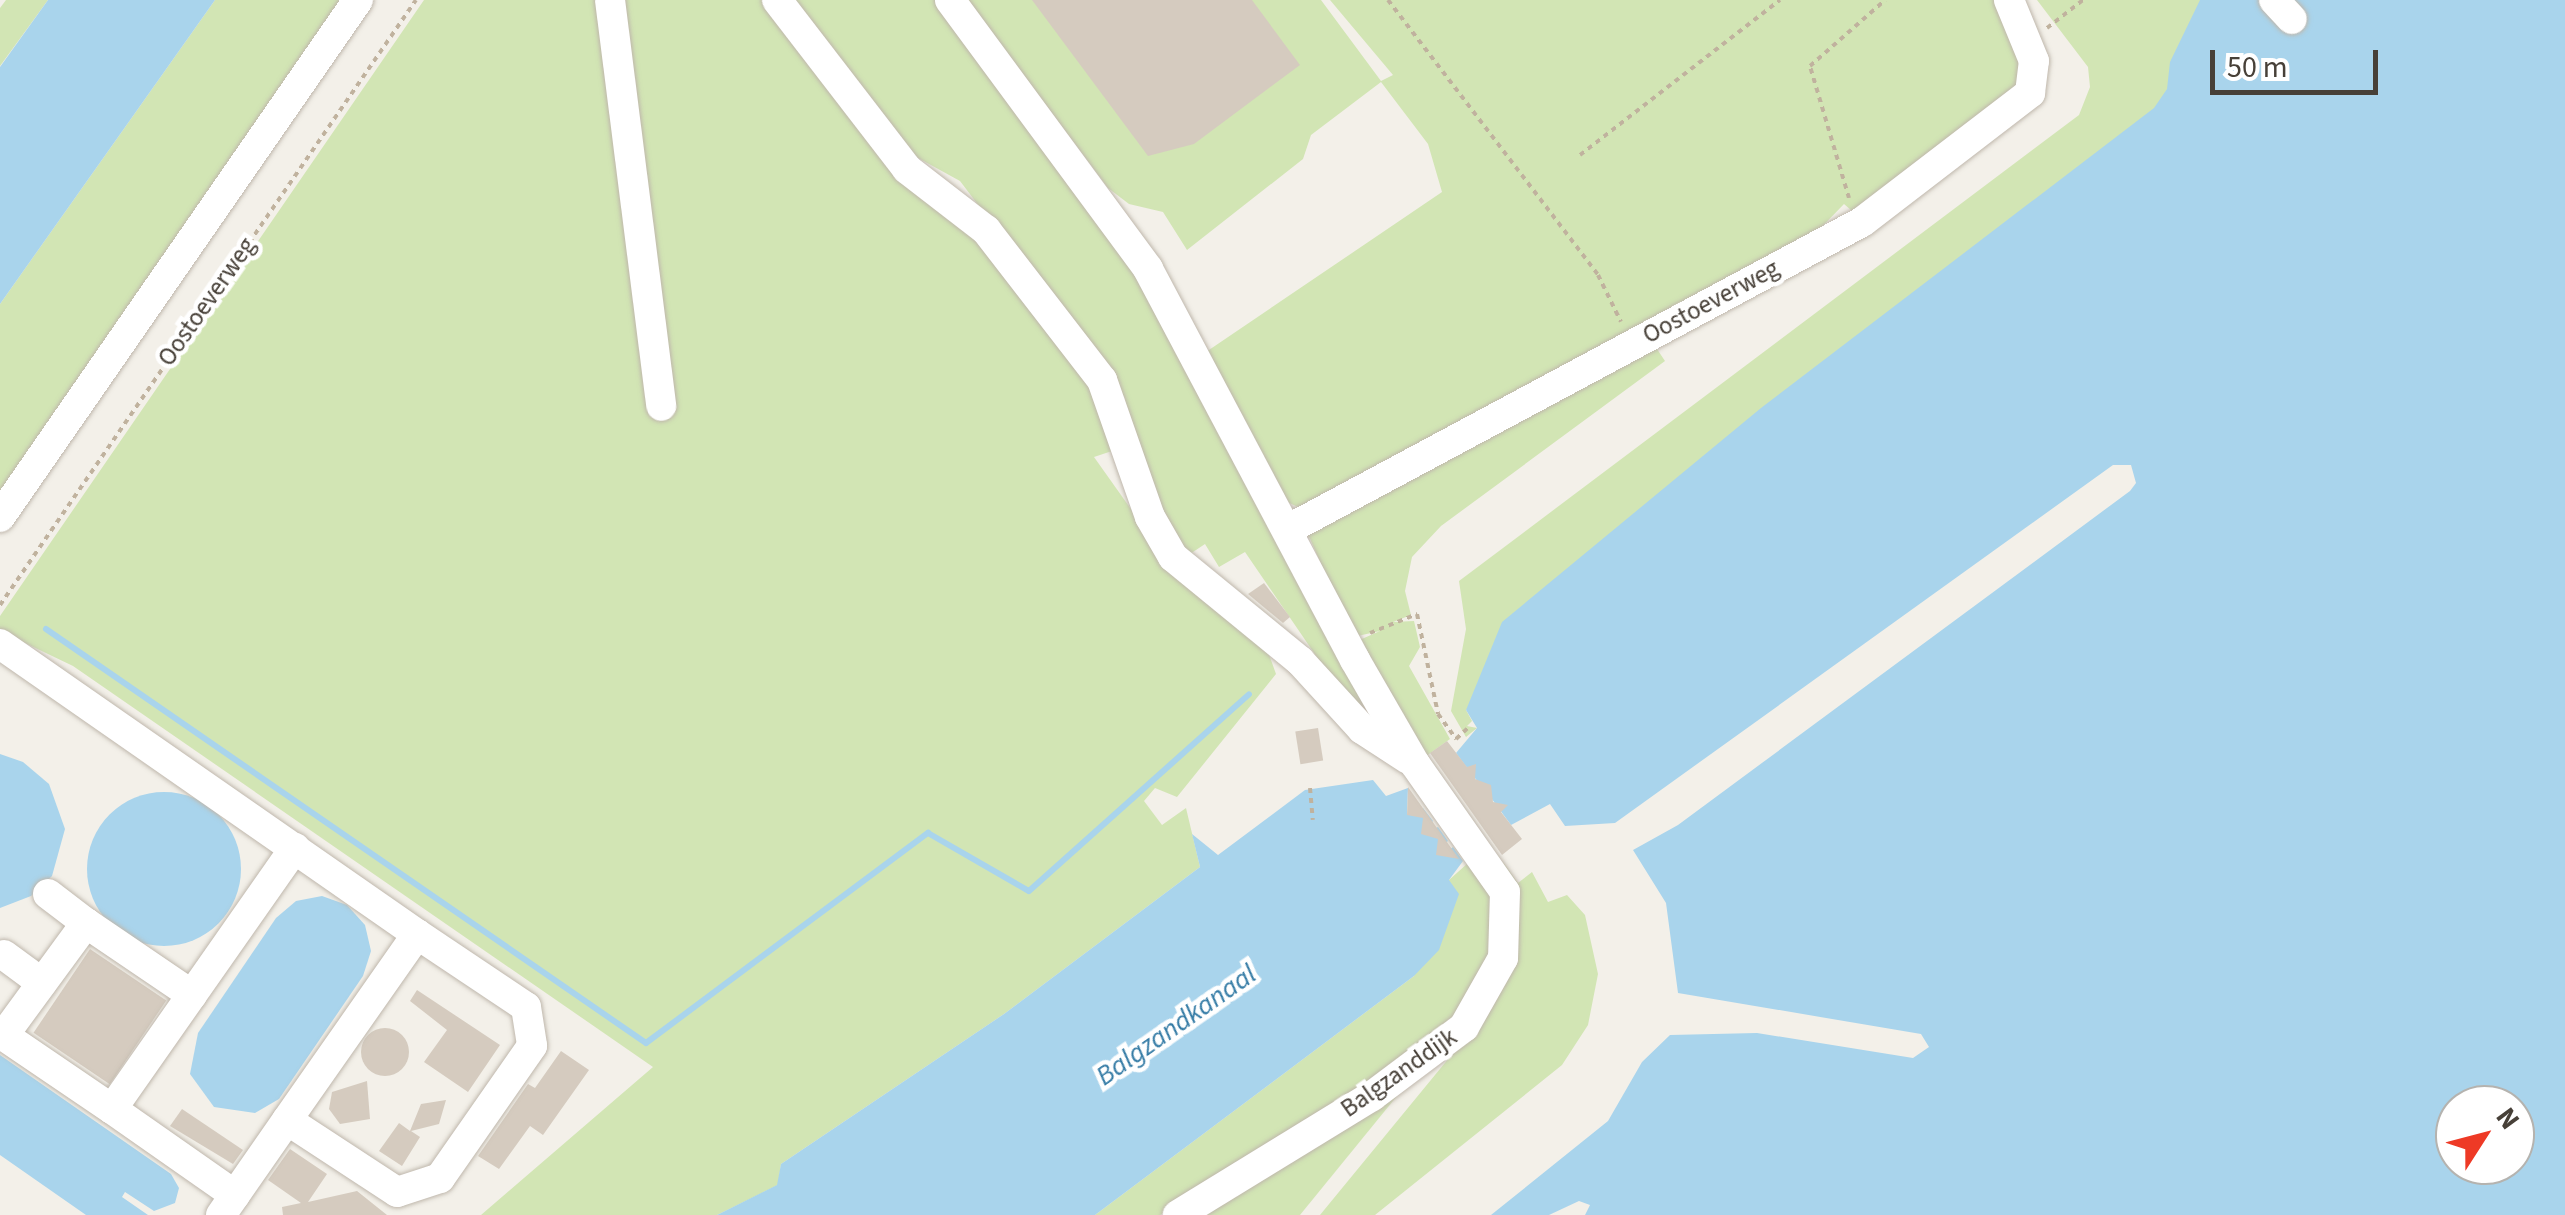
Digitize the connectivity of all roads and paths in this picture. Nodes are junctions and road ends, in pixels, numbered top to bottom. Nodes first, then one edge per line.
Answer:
1 (358, 0) edge
2 (416, 0) edge
3 (610, 0) edge
4 (777, 0) edge
5 (950, 0) edge
6 (1388, 0) edge
7 (1780, 0) edge
8 (1885, 0) edge
9 (2009, 0) edge
10 (2082, 0) edge
11 (2027, 43) junction
12 (1580, 155) dead end
13 (1828, 239) junction
14 (1632, 344) junction
15 (661, 406) dead end
16 (0, 516) edge
17 (1286, 530) junction
18 (0, 605) edge
19 (1379, 630) dead end
20 (0, 644) edge
21 (1468, 728) dead end
22 (1415, 764) junction
23 (1310, 788) dead end
24 (1313, 820) dead end
25 (295, 848) junction
26 (48, 894) dead end
27 (86, 923) junction
28 (417, 934) junction
29 (4, 954) dead end
30 (42, 983) junction
31 (192, 995) junction
32 (2, 1034) edge
33 (112, 1109) junction
34 (287, 1120) junction
35 (397, 1204) edge
36 (228, 1205) edge
37 (1178, 1215) edge

1 - 16 street, Oostoeverweg
2 - 18 path, Oostoeverweg
3 - 15 street
4 - 22 street
5 - 17 street
6 - 14 path
7 - 12 path
8 - 13 path
9 - 11 street, Oostoeverweg
10 - 11 path
11 - 13 street, Oostoeverweg
13 - 14 street, Oostoeverweg
14 - 17 street, Oostoeverweg
17 - 22 street
19 - 21 path
20 - 25 street
22 - 37 street, Balgzanddijk
23 - 24 path
25 - 28 street
25 - 31 street
26 - 27 street
27 - 30 street
27 - 31 street
28 - 34 street
28 - 35 street
29 - 30 street
30 - 32 street
31 - 33 street
32 - 33 street
33 - 36 street
34 - 35 street
34 - 36 street

